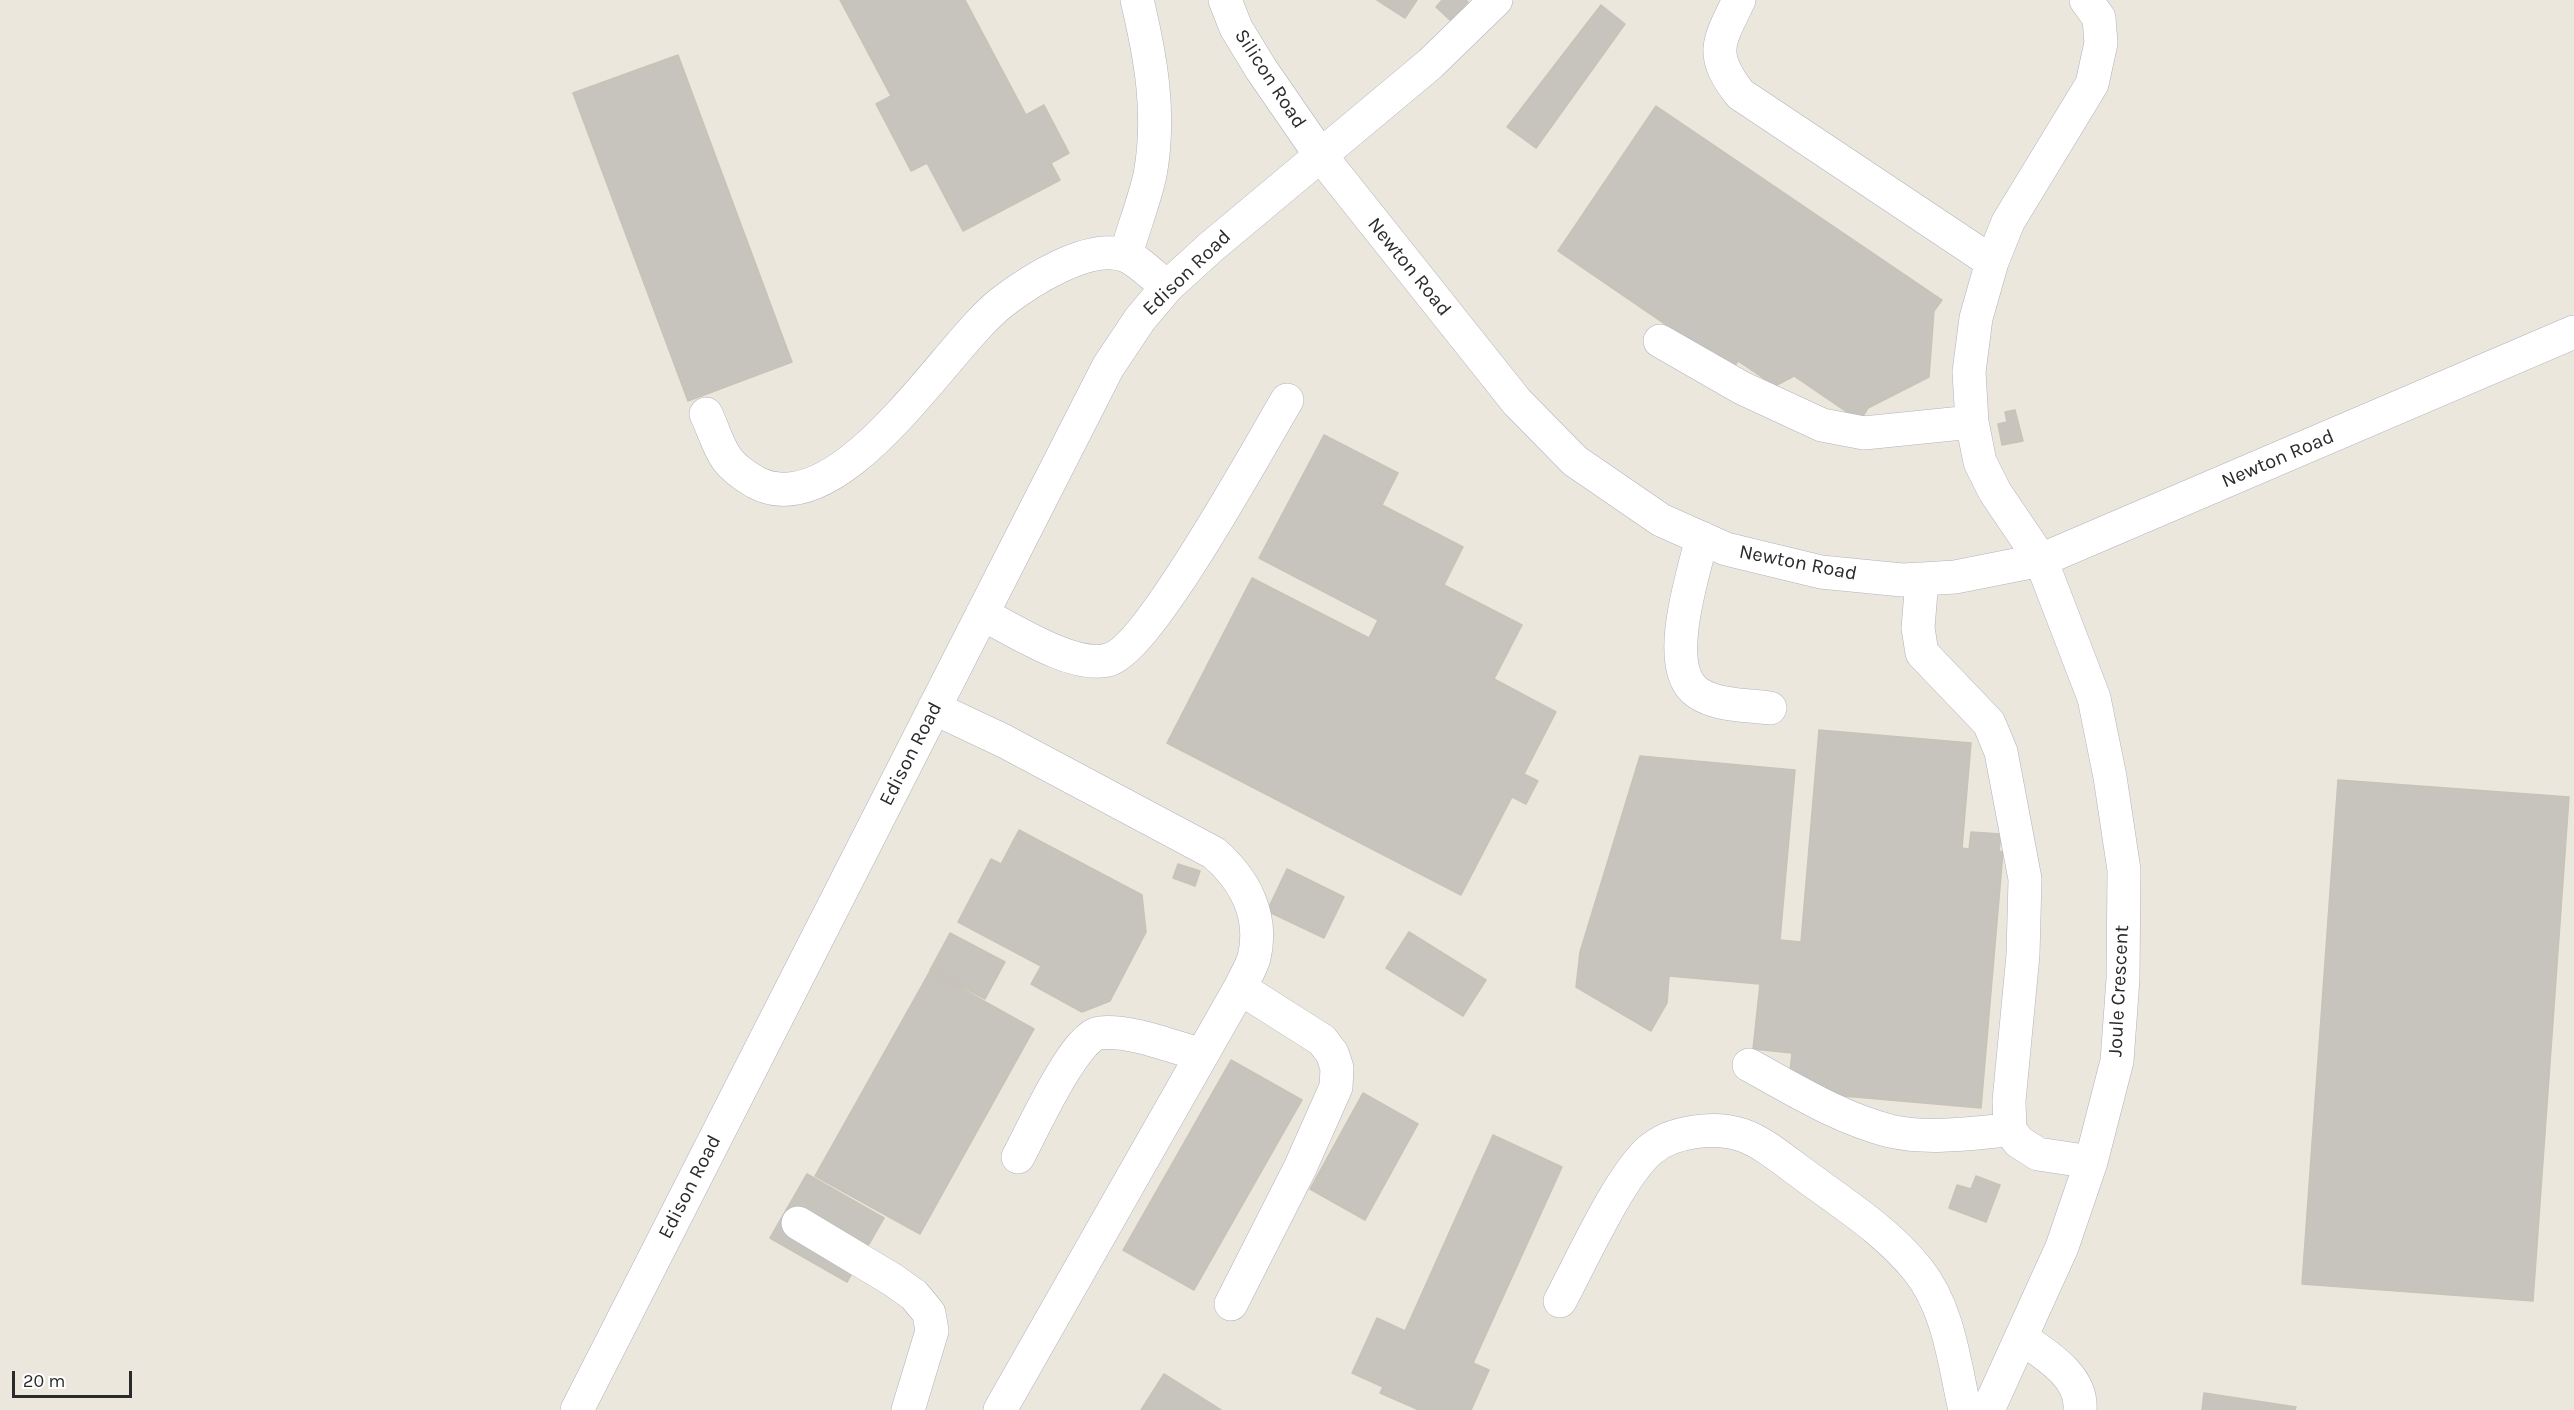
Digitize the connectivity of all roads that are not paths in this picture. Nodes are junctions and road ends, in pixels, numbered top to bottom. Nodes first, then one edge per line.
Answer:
1 (1137, 0) edge
2 (1225, 0) edge
3 (1496, 0) edge
4 (1739, 0) edge
5 (2086, 0) edge
6 (1321, 156) junction
7 (1126, 255) junction
8 (1992, 262) junction
9 (1167, 287) junction
10 (2574, 332) edge
11 (1660, 341) dead end
12 (1287, 400) dead end
13 (706, 414) dead end
14 (1972, 422) junction
15 (1702, 538) junction
16 (2040, 560) junction
17 (1922, 579) junction
18 (982, 614) junction
19 (934, 708) junction
20 (1770, 708) dead end
21 (1240, 988) junction
22 (1202, 1055) junction
23 (1749, 1065) dead end
24 (2010, 1130) junction
25 (1018, 1157) dead end
26 (2091, 1162) junction
27 (798, 1223) dead end
28 (1560, 1301) dead end
29 (1231, 1304) dead end
30 (2023, 1339) junction
31 (577, 1410) edge
32 (908, 1410) edge
33 (1000, 1410) edge
34 (1965, 1410) edge
35 (1988, 1410) edge
36 (2080, 1410) edge

1 - 7 lane
2 - 6 lane, Silicon Road
3 - 6 lane, Edison Road
4 - 8 lane
5 - 8 lane, Joule Crescent
6 - 9 lane, Edison Road
6 - 15 lane, Newton Road
7 - 9 lane
7 - 13 lane
8 - 14 lane, Joule Crescent
9 - 18 lane, Edison Road
10 - 16 lane, Newton Road
11 - 14 lane
12 - 18 lane
14 - 16 lane, Joule Crescent
15 - 17 lane, Newton Road
15 - 20 lane
16 - 17 lane, Newton Road
16 - 26 lane, Joule Crescent
17 - 24 lane
18 - 19 lane, Edison Road
19 - 21 lane
19 - 31 lane, Edison Road
21 - 22 lane
21 - 29 lane
22 - 25 lane
22 - 33 lane
23 - 24 lane
24 - 26 lane
26 - 30 lane, Joule Crescent
27 - 32 lane
28 - 34 lane
30 - 35 lane, Joule Crescent
30 - 36 lane

